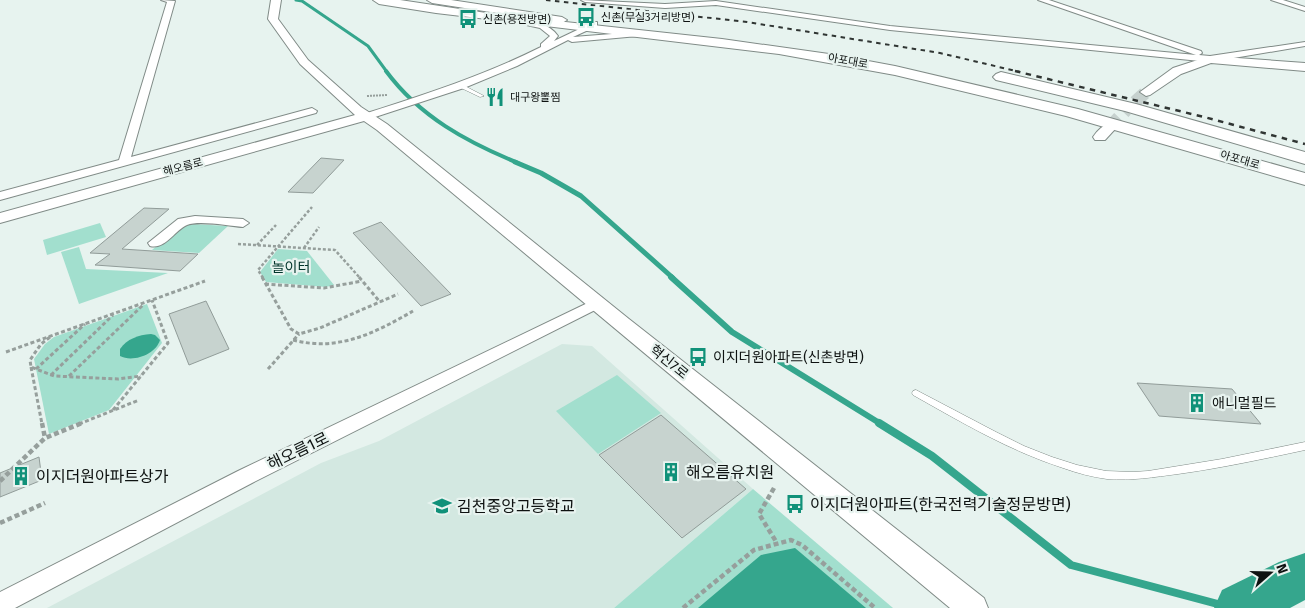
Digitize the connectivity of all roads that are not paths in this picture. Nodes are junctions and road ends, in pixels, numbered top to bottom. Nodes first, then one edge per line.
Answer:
1 (165, 0) edge
2 (276, 0) edge
3 (375, 0) edge
4 (379, 0) edge
5 (432, 0) edge
6 (585, 0) edge
7 (736, 0) edge
8 (1042, 0) edge
9 (1275, 0) edge
10 (401, 2) edge
11 (716, 3) junction
12 (1305, 8) edge
13 (504, 18) junction
14 (562, 20) junction
15 (591, 25) junction
16 (653, 34) junction
17 (728, 41) junction
18 (1305, 44) edge
19 (542, 49) junction
20 (1210, 59) junction
21 (1305, 67) edge
22 (964, 70) dead end
23 (984, 73) dead end
24 (461, 86) junction
25 (1146, 92) tunnel mouth
26 (482, 96) dead end
27 (366, 106) junction
28 (312, 111) dead end
29 (1305, 158) edge
30 (124, 161) junction
31 (1305, 173) edge
32 (1305, 179) edge
33 (1305, 193) edge
34 (0, 196) edge
35 (0, 218) edge
36 (243, 223) dead end
37 (155, 243) dead end
38 (598, 303) junction
39 (916, 392) dead end
40 (1305, 446) edge
41 (0, 604) edge
42 (973, 608) edge

1 - 30 street
2 - 27 street, 혁신7로
3 - 10 street
4 - 10 main road, 아포대로
5 - 14 street
6 - 11 street
7 - 11 street
8 - 20 street
9 - 12 street
10 - 13 main road, 아포대로
10 - 14 main road, 아포대로
11 - 20 street
13 - 15 main road, 아포대로
13 - 19 street
14 - 15 main road, 아포대로
15 - 16 main road, 아포대로
15 - 17 main road, 아포대로
15 - 19 street
16 - 17 main road, 아포대로
16 - 19 street
17 - 22 main road
17 - 31 main road, 아포대로
17 - 32 main road, 아포대로
17 - 33 main road
18 - 20 street
19 - 24 street
20 - 21 street
20 - 25 street
23 - 29 main road
24 - 26 lane
24 - 27 street
27 - 35 street, 해오름로
27 - 38 street, 혁신7로
28 - 30 street
30 - 34 street
36 - 37 street
38 - 41 street, 해오름1로
38 - 42 street, 혁신7로
39 - 40 lane

